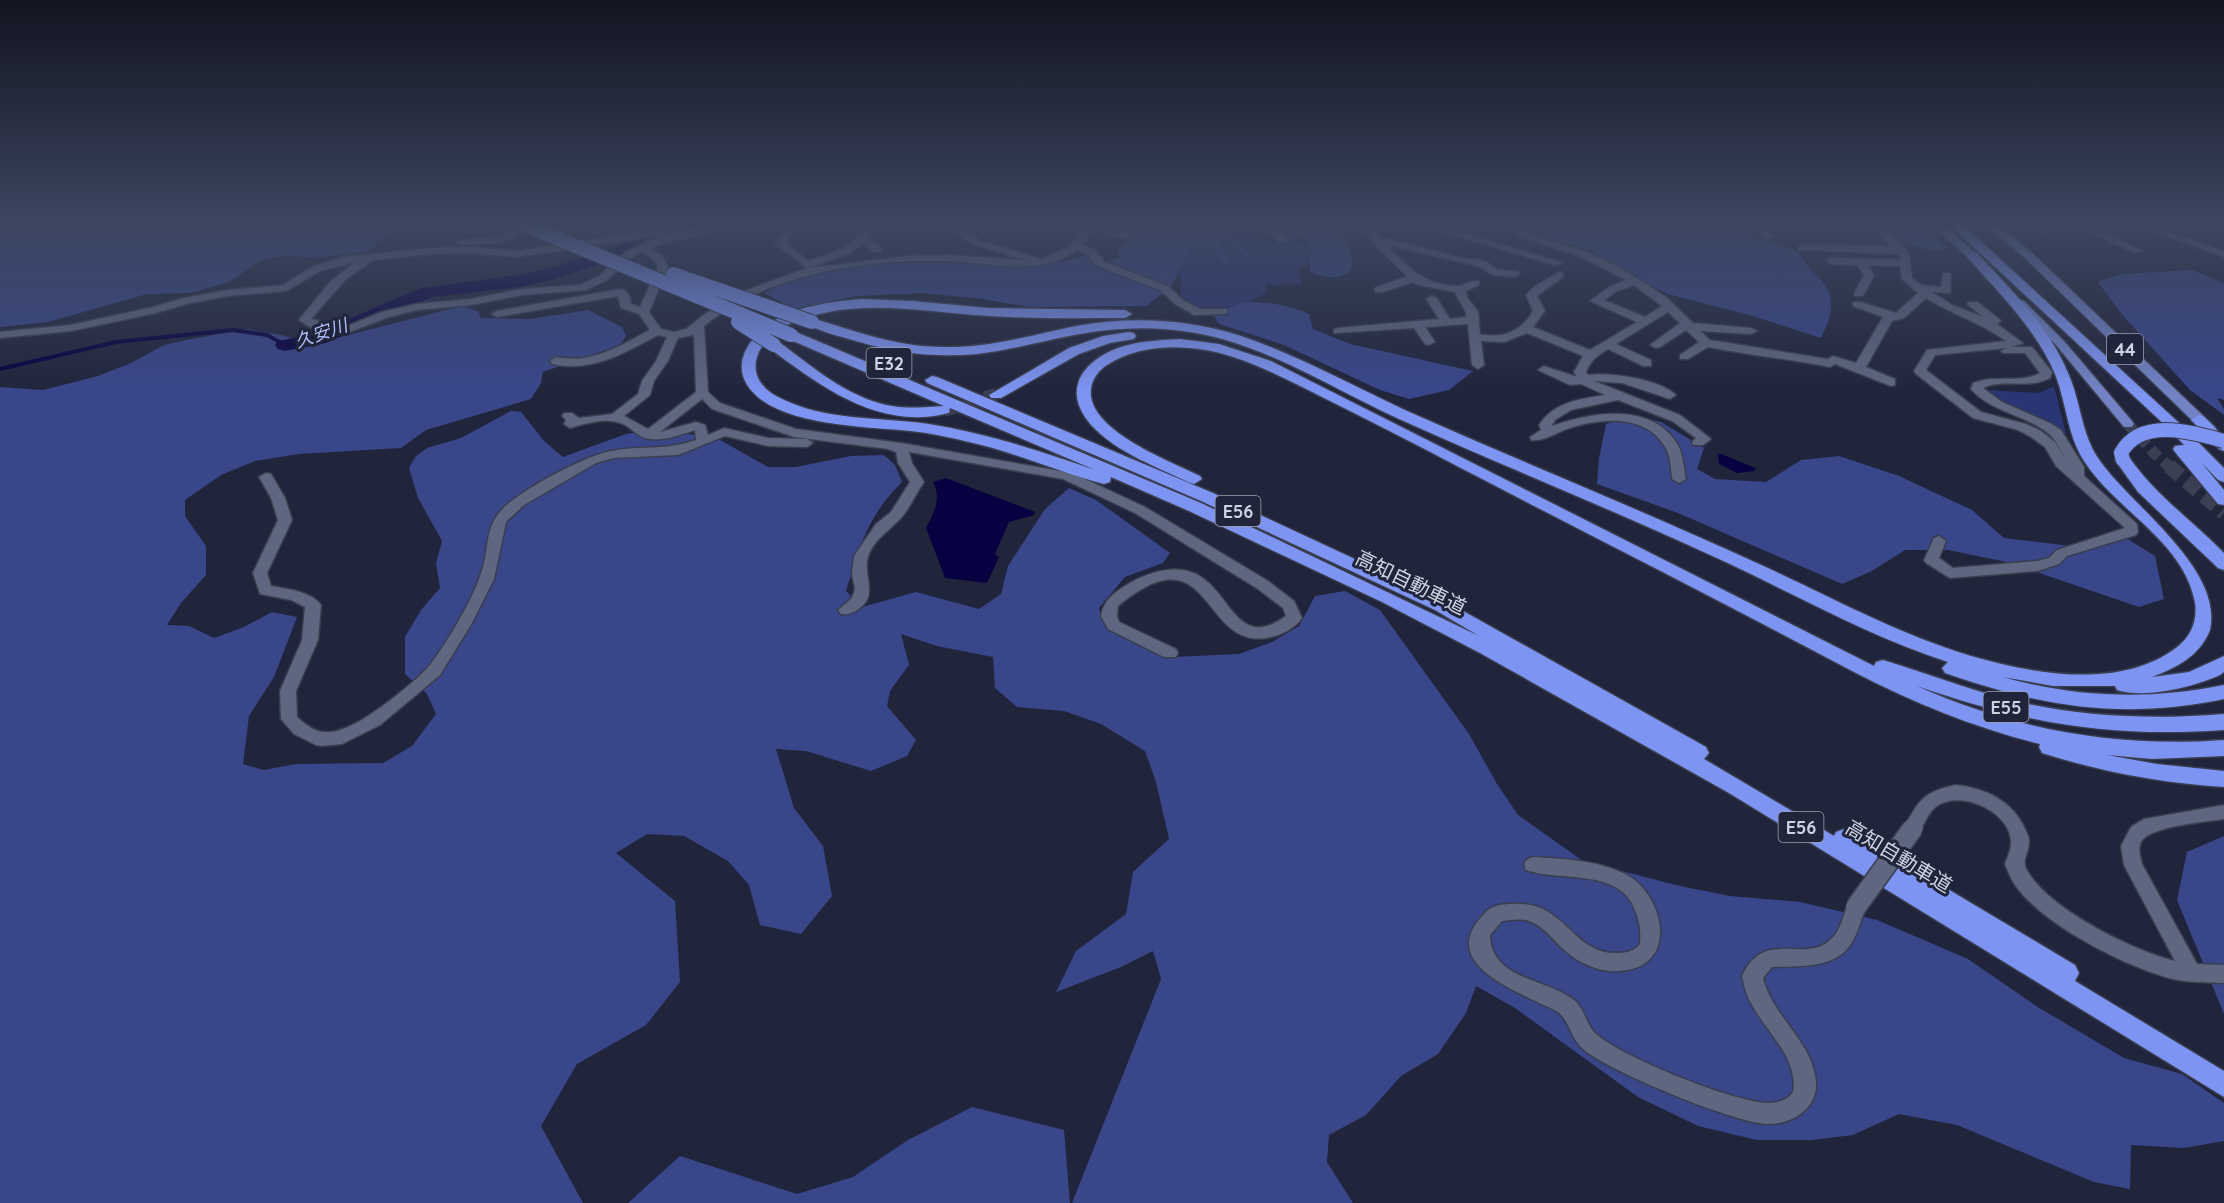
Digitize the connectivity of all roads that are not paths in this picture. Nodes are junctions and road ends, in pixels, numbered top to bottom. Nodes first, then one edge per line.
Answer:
1 (297, 281) edge
2 (339, 281) edge
3 (596, 281) edge
4 (654, 281) edge
5 (657, 281) edge
6 (673, 281) edge
7 (691, 281) edge
8 (777, 281) edge
9 (1146, 281) edge
10 (1404, 281) edge
11 (1418, 281) edge
12 (1551, 281) edge
13 (1633, 281) joint
14 (1866, 281) edge
15 (1910, 281) edge
16 (1947, 281) edge
17 (1996, 281) edge
18 (1998, 281) edge
19 (2018, 281) edge
20 (2055, 281) edge
21 (1475, 283) dead end
22 (1379, 290) dead end
23 (1460, 290) junction
24 (1922, 290) junction
25 (1432, 299) dead end
26 (2039, 300) junction
27 (1973, 304) dead end
28 (1670, 308) junction
29 (1223, 311) dead end
30 (643, 312) junction
31 (497, 314) dead end
32 (1896, 316) junction
33 (1474, 320) junction
34 (1645, 321) junction
35 (1447, 323) junction
36 (1418, 325) junction
37 (699, 326) junction
38 (1687, 326) junction
39 (1996, 326) junction
40 (802, 328) junction
41 (1525, 328) junction
42 (657, 331) junction
43 (1338, 331) dead end
44 (1751, 331) dead end
45 (0, 335) edge
46 (674, 335) junction
47 (1476, 337) junction
48 (2023, 338) dead end
49 (1429, 342) dead end
50 (1706, 343) junction
51 (1608, 345) junction
52 (1656, 345) dead end
53 (2001, 351) dead end
54 (1591, 355) junction
55 (1684, 357) dead end
56 (556, 361) dead end
57 (1278, 363) junction
58 (1647, 363) dead end
59 (1478, 365) dead end
60 (1859, 368) junction
61 (1584, 378) junction
62 (1532, 380) dead end
63 (1891, 382) dead end
64 (702, 393) junction
65 (996, 395) tunnel mouth
66 (1670, 395) dead end
67 (1618, 396) junction
68 (976, 398) joint
69 (952, 408) junction
70 (568, 416) dead end
71 (617, 416) junction
72 (2199, 420) joint
73 (2128, 424) tunnel mouth
74 (648, 435) junction
75 (703, 442) junction
76 (1698, 442) dead end
77 (2224, 443) edge
78 (901, 447) junction
79 (266, 477) dead end
80 (2077, 477) junction
81 (2224, 477) edge
82 (1679, 479) dead end
83 (2224, 500) edge
84 (1940, 541) dead end
85 (1298, 555) junction
86 (2224, 564) edge
87 (1826, 602) junction
88 (1441, 606) junction
89 (846, 610) dead end
90 (1800, 633) junction
91 (1170, 653) dead end
92 (2224, 663) edge
93 (2048, 679) junction
94 (2224, 692) edge
95 (1938, 704) junction
96 (2224, 722) edge
97 (2224, 748) edge
98 (2224, 779) edge
99 (2224, 812) edge
100 (1533, 864) dead end
101 (2190, 971) junction
102 (2224, 974) edge
103 (2215, 1072) edge

1 - 45 street
2 - 3 street
4 - 69 highway, bridge
5 - 30 street
6 - 40 highway, 高知自動車道 / E32, bridge
7 - 40 highway, bridge
8 - 37 street
9 - 29 street
10 - 22 street
11 - 23 street
12 - 41 street
13 - 28 street
13 - 34 street
14 - 32 street
15 - 24 street
16 - 24 street
17 - 93 highway
18 - 73 main road, 44
19 - 26 highway
20 - 72 main road, 44
21 - 23 street
23 - 33 street
24 - 32 street
24 - 39 street
25 - 35 street
26 - 81 highway
26 - 83 highway
27 - 39 street
28 - 34 street
28 - 38 street
30 - 31 street
30 - 42 street
32 - 60 street
33 - 35 street
33 - 47 street
34 - 51 street
35 - 36 street
36 - 43 street
36 - 49 street
37 - 46 street
37 - 64 street
38 - 44 street
38 - 50 street
38 - 52 street
39 - 48 street
39 - 80 street
40 - 57 highway
40 - 68 highway, 高知自動車道 / E32
40 - 69 highway, 高知自動車道 / E32
41 - 47 street
41 - 54 street
42 - 46 street
42 - 56 street
46 - 71 street
47 - 59 street
50 - 55 street
50 - 60 street
51 - 54 street
51 - 58 street
53 - 80 street
54 - 61 street
57 - 65 highway
57 - 85 highway
57 - 87 highway
57 - 88 highway
57 - 90 highway
60 - 63 street
61 - 62 street
61 - 66 street
61 - 67 street
64 - 74 street
64 - 78 street
67 - 76 street
67 - 82 street
68 - 88 highway, 高知自動車道 / E56
69 - 85 highway, 高知自動車道 / E56
70 - 71 street
71 - 74 street
72 - 77 highway
74 - 75 street
75 - 78 street
75 - 79 street
77 - 86 highway, bridge
78 - 89 street
78 - 91 street
80 - 84 street
85 - 103 highway, 高知自動車道 / E56
87 - 93 highway
87 - 94 highway, E55
88 - 103 highway, 高知自動車道 / E56
90 - 95 highway
90 - 96 highway, E55
92 - 93 highway
95 - 97 highway
95 - 98 highway
99 - 101 street
100 - 101 street, bridge
101 - 102 street

